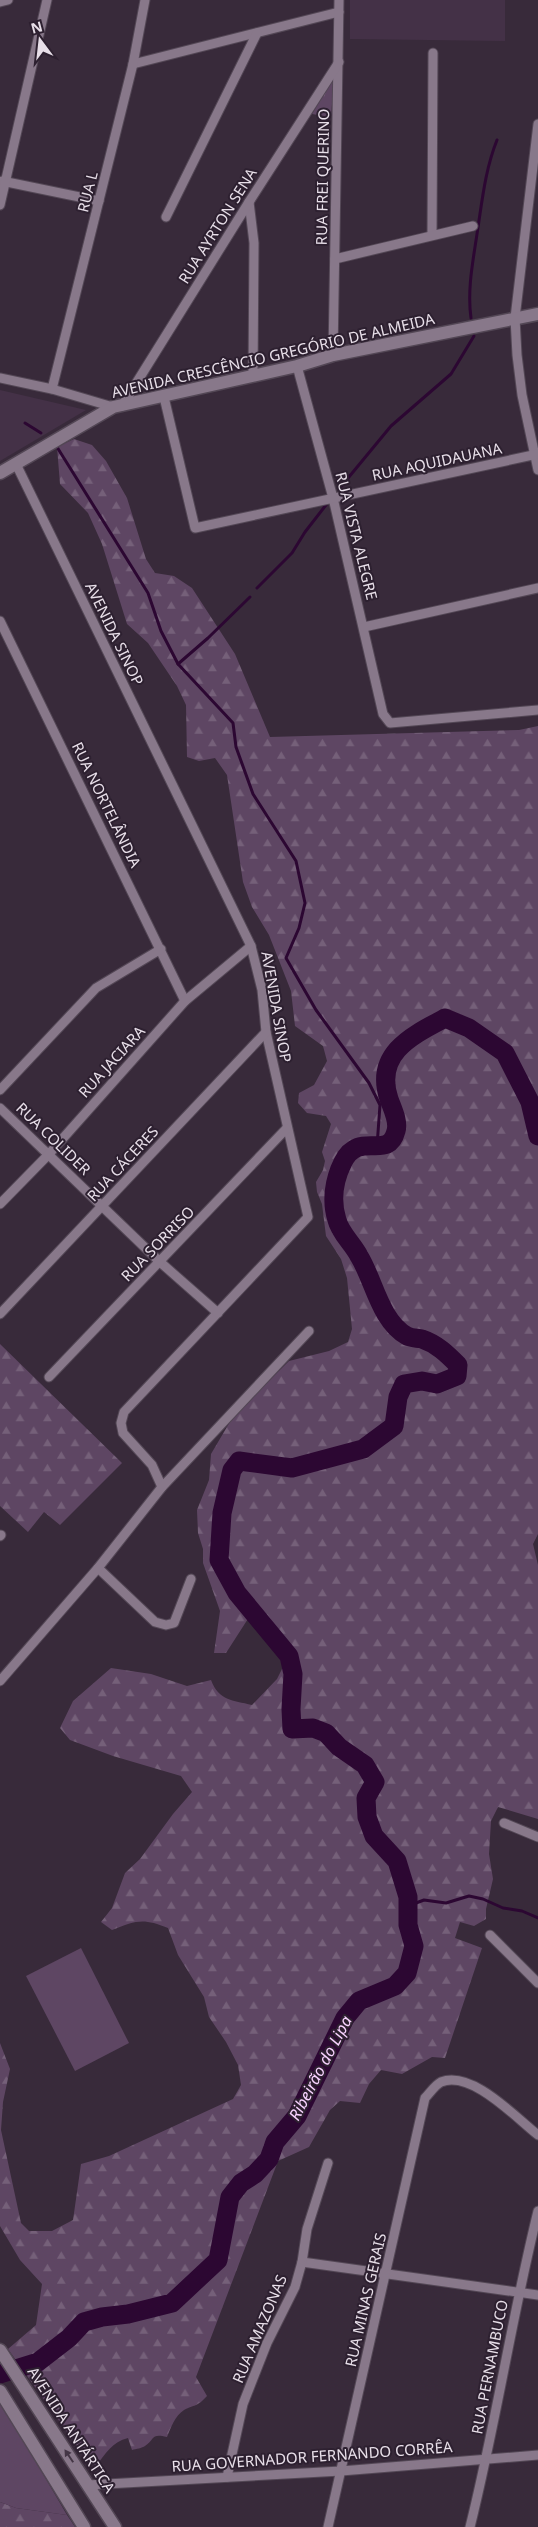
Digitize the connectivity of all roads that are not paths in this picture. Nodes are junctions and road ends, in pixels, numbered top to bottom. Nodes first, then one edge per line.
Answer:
1 (8, 0) edge
2 (47, 0) edge
3 (145, 0) edge
4 (339, 0) edge
5 (0, 2) edge
6 (339, 12) junction
7 (257, 33) junction
8 (433, 53) dead end
9 (339, 62) junction
10 (133, 64) junction
11 (538, 124) edge
12 (3, 181) edge
13 (99, 201) junction
14 (249, 202) junction
15 (0, 205) edge
16 (166, 217) dead end
17 (473, 226) dead end
18 (432, 234) junction
19 (335, 259) junction
20 (538, 314) edge
21 (515, 318) junction
22 (333, 355) junction
23 (297, 366) junction
24 (252, 376) junction
25 (0, 378) edge
26 (52, 389) junction
27 (164, 398) junction
28 (117, 407) junction
29 (536, 455) edge
30 (16, 464) junction
31 (538, 470) edge
32 (0, 473) edge
33 (333, 498) junction
34 (538, 588) edge
35 (0, 621) edge
36 (364, 627) junction
37 (538, 710) edge
38 (251, 946) junction
39 (161, 949) junction
40 (185, 1001) junction
41 (266, 1032) junction
42 (0, 1090) edge
43 (0, 1108) edge
44 (286, 1129) junction
45 (49, 1154) junction
46 (0, 1204) edge
47 (102, 1206) junction
48 (160, 1262) junction
49 (218, 1313) junction
50 (0, 1314) edge
51 (309, 1331) dead end
52 (48, 1378) dead end
53 (162, 1487) junction
54 (98, 1568) junction
55 (191, 1579) dead end
56 (0, 1681) edge
57 (504, 1823) dead end
58 (538, 1837) edge
59 (490, 1935) dead end
60 (538, 1983) edge
61 (538, 2135) edge
62 (328, 2163) dead end
63 (538, 2211) edge
64 (302, 2262) junction
65 (386, 2273) junction
66 (518, 2293) junction
67 (538, 2296) edge
68 (0, 2350) edge
69 (3, 2396) edge
70 (538, 2455) edge
71 (487, 2458) junction
72 (341, 2471) junction
73 (227, 2477) junction
74 (88, 2485) junction
75 (105, 2513) junction
76 (84, 2527) edge
77 (114, 2527) edge
78 (123, 2527) edge
79 (328, 2527) edge
80 (470, 2527) edge

1 - 5 street
2 - 12 street
3 - 10 street, RUA L
4 - 6 street, RUA FREI QUERINO
6 - 7 street
6 - 9 street, RUA FREI QUERINO
7 - 10 street
7 - 16 street
8 - 18 street
9 - 14 street, RUA AYRTON SENA
9 - 19 street, RUA FREI QUERINO
10 - 13 street, RUA L
11 - 21 street
12 - 13 street
12 - 15 street
13 - 26 street, RUA L
14 - 24 street
14 - 28 street, RUA AYRTON SENA
17 - 18 street
18 - 19 street
19 - 22 street, RUA FREI QUERINO
20 - 21 street, AVENIDA CRESCÊNCIO GREGÓRIO DE ALMEIDA
21 - 22 street, AVENIDA CRESCÊNCIO GREGÓRIO DE ALMEIDA
21 - 29 street
22 - 23 street, AVENIDA CRESCÊNCIO GREGÓRIO DE ALMEIDA
23 - 24 street, AVENIDA CRESCÊNCIO GREGÓRIO DE ALMEIDA
23 - 33 street, RUA VISTA ALEGRE
24 - 27 street, AVENIDA CRESCÊNCIO GREGÓRIO DE ALMEIDA
25 - 26 street
26 - 28 street
27 - 28 street, AVENIDA CRESCÊNCIO GREGÓRIO DE ALMEIDA
27 - 33 street, RUA AQUIDAUANA
28 - 30 street, AVENIDA CRESCÊNCIO GREGÓRIO DE ALMEIDA
29 - 31 street
29 - 33 street, RUA AQUIDAUANA
30 - 32 street, AVENIDA CRESCÊNCIO GREGÓRIO DE ALMEIDA
30 - 38 street, AVENIDA SINOP
33 - 36 street, RUA VISTA ALEGRE
34 - 36 street
35 - 39 street, RUA NORTELÂNDIA
36 - 37 street, RUA VISTA ALEGRE
38 - 40 street, RUA JACIARA
38 - 41 street, AVENIDA SINOP
39 - 40 street, RUA NORTELÂNDIA
39 - 42 street
40 - 45 street, RUA JACIARA
41 - 44 street, AVENIDA SINOP
41 - 47 street, RUA CÁCERES
43 - 45 street, RUA COLIDER
44 - 48 street, RUA SORRISO
44 - 49 street, AVENIDA SINOP
45 - 46 street, RUA JACIARA
45 - 47 street, RUA COLIDER
47 - 48 street, RUA COLIDER
47 - 50 street, RUA CÁCERES
48 - 49 street, RUA COLIDER
48 - 52 street, RUA SORRISO
49 - 53 street, AVENIDA SINOP
51 - 53 street
53 - 54 street
54 - 55 street
54 - 56 street
57 - 58 street
59 - 60 street
61 - 65 street, RUA MINAS GERAIS
62 - 64 street, RUA AMAZONAS
63 - 66 street, RUA PERNAMBUCO
64 - 65 street
64 - 73 street, RUA AMAZONAS
65 - 66 street
65 - 72 street, RUA MINAS GERAIS
66 - 67 street
66 - 71 street, RUA PERNAMBUCO
74 -> 68 street, AVENIDA ANTÁRTICA
69 - 76 street
70 - 71 street, RUA GOVERNADOR FERNANDO CORRÊA
71 - 72 street, RUA GOVERNADOR FERNANDO CORRÊA
71 - 80 street, RUA PERNAMBUCO
72 - 73 street, RUA GOVERNADOR FERNANDO CORRÊA
72 - 79 street, RUA MINAS GERAIS
73 - 74 street, RUA GOVERNADOR FERNANDO CORRÊA
74 - 75 street, AVENIDA ANTÁRTICA
75 - 77 street, AVENIDA ANTÁRTICA
75 - 78 street

